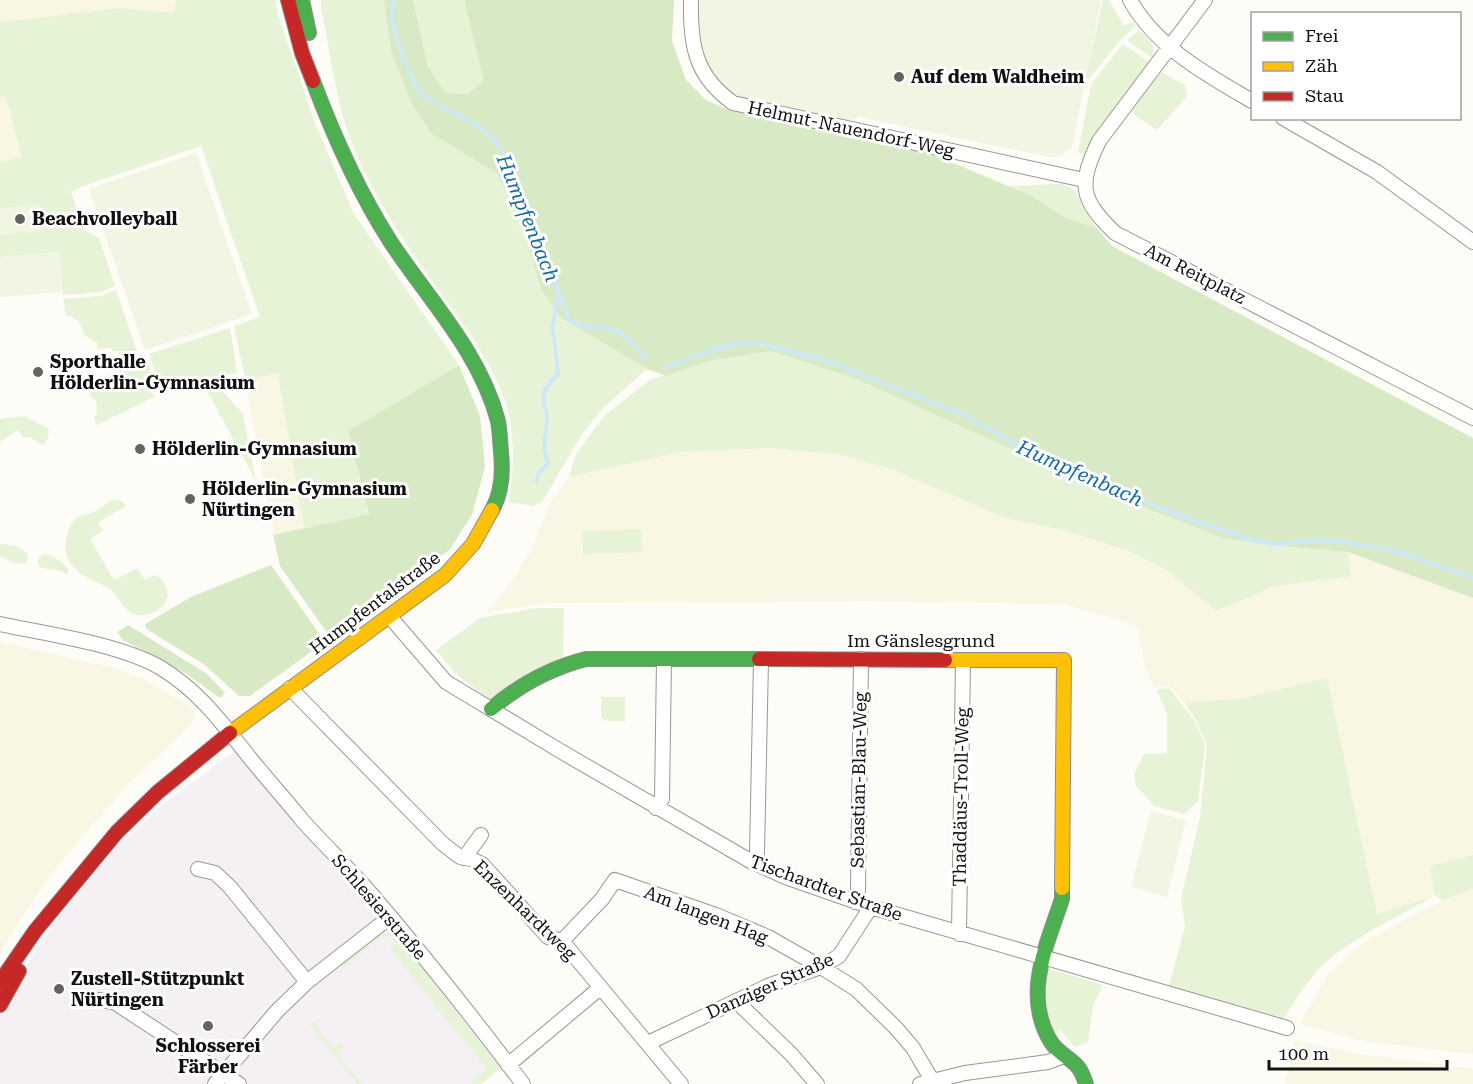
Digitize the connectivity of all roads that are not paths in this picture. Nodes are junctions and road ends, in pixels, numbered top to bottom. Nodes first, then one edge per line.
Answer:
1 (288, 0) edge
2 (302, 0) edge
3 (311, 0) edge
4 (691, 0) edge
5 (1130, 0) edge
6 (1205, 0) edge
7 (310, 42) junction
8 (1169, 48) junction
9 (1251, 100) edge
10 (322, 101) junction
11 (1286, 120) edge
12 (1084, 180) junction
13 (1473, 242) edge
14 (1473, 418) edge
15 (390, 617) junction
16 (0, 624) edge
17 (861, 659) junction
18 (664, 660) junction
19 (761, 660) junction
20 (963, 660) junction
21 (290, 688) junction
22 (491, 709) junction
23 (231, 732) junction
24 (656, 808) junction
25 (481, 835) dead end
26 (464, 858) junction
27 (752, 862) junction
28 (198, 869) dead end
29 (62, 899) junction
30 (855, 902) junction
31 (872, 907) junction
32 (390, 917) junction
33 (959, 934) junction
34 (562, 941) junction
35 (1043, 958) junction
36 (821, 967) junction
37 (0, 982) edge
38 (307, 982) junction
39 (600, 988) junction
40 (90, 999) dead end
41 (736, 1000) junction
42 (0, 1005) edge
43 (1287, 1029) dead end
44 (648, 1043) junction
45 (1064, 1056) junction
46 (508, 1065) junction
47 (219, 1079) edge
48 (926, 1082) edge
49 (239, 1084) edge
50 (523, 1084) edge
51 (681, 1084) edge
52 (818, 1084) edge
53 (1086, 1084) edge

1 - 10 street, Humpfentalstraße
2 - 7 street, Humpfentalstraße
3 - 7 street
4 - 12 street, Helmut-Nauendorf-Weg
5 - 8 street
6 - 8 street
7 - 10 street, Humpfentalstraße
8 - 9 street
8 - 12 street
10 - 15 street, Humpfentalstraße
11 - 13 street
12 - 14 street, Am Reitplatz
15 - 21 street, Humpfentalstraße
15 - 22 street, Tischardter Straße
16 - 23 street, Schlesierstraße
17 - 19 street, Im Gänslesgrund
17 - 20 street, Im Gänslesgrund
17 - 30 street, Sebastian-Blau-Weg
18 - 19 street, Im Gänslesgrund
18 - 22 street, Im Gänslesgrund
18 - 24 street
19 - 27 street
20 - 33 street, Thaddäus-Troll-Weg
20 - 35 street, Im Gänslesgrund
21 - 23 street, Humpfentalstraße
21 - 26 street, Enzenhardtweg
22 - 24 street, Tischardter Straße
23 - 29 street, Humpfentalstraße
23 - 32 street, Schlesierstraße
24 - 27 street, Tischardter Straße
25 - 26 street
26 - 34 street, Enzenhardtweg
27 - 30 street, Tischardter Straße
28 - 38 street
29 - 37 street
29 - 42 street
30 - 31 street, Tischardter Straße
31 - 33 street, Tischardter Straße
31 - 36 street, Danziger Straße
32 - 38 street
32 - 46 street, Schlesierstraße
33 - 35 street, Tischardter Straße
34 - 36 street, Am langen Hag
34 - 39 street, Enzenhardtweg
35 - 43 street, Tischardter Straße
35 - 45 street
36 - 41 street, Danziger Straße
36 - 48 street, Am langen Hag
38 - 47 street
39 - 44 street, Enzenhardtweg
39 - 46 street
40 - 47 street
41 - 44 street, Danziger Straße
41 - 52 street
44 - 51 street, Enzenhardtweg
45 - 48 street
45 - 53 street
46 - 50 street, Schlesierstraße
47 - 49 street

